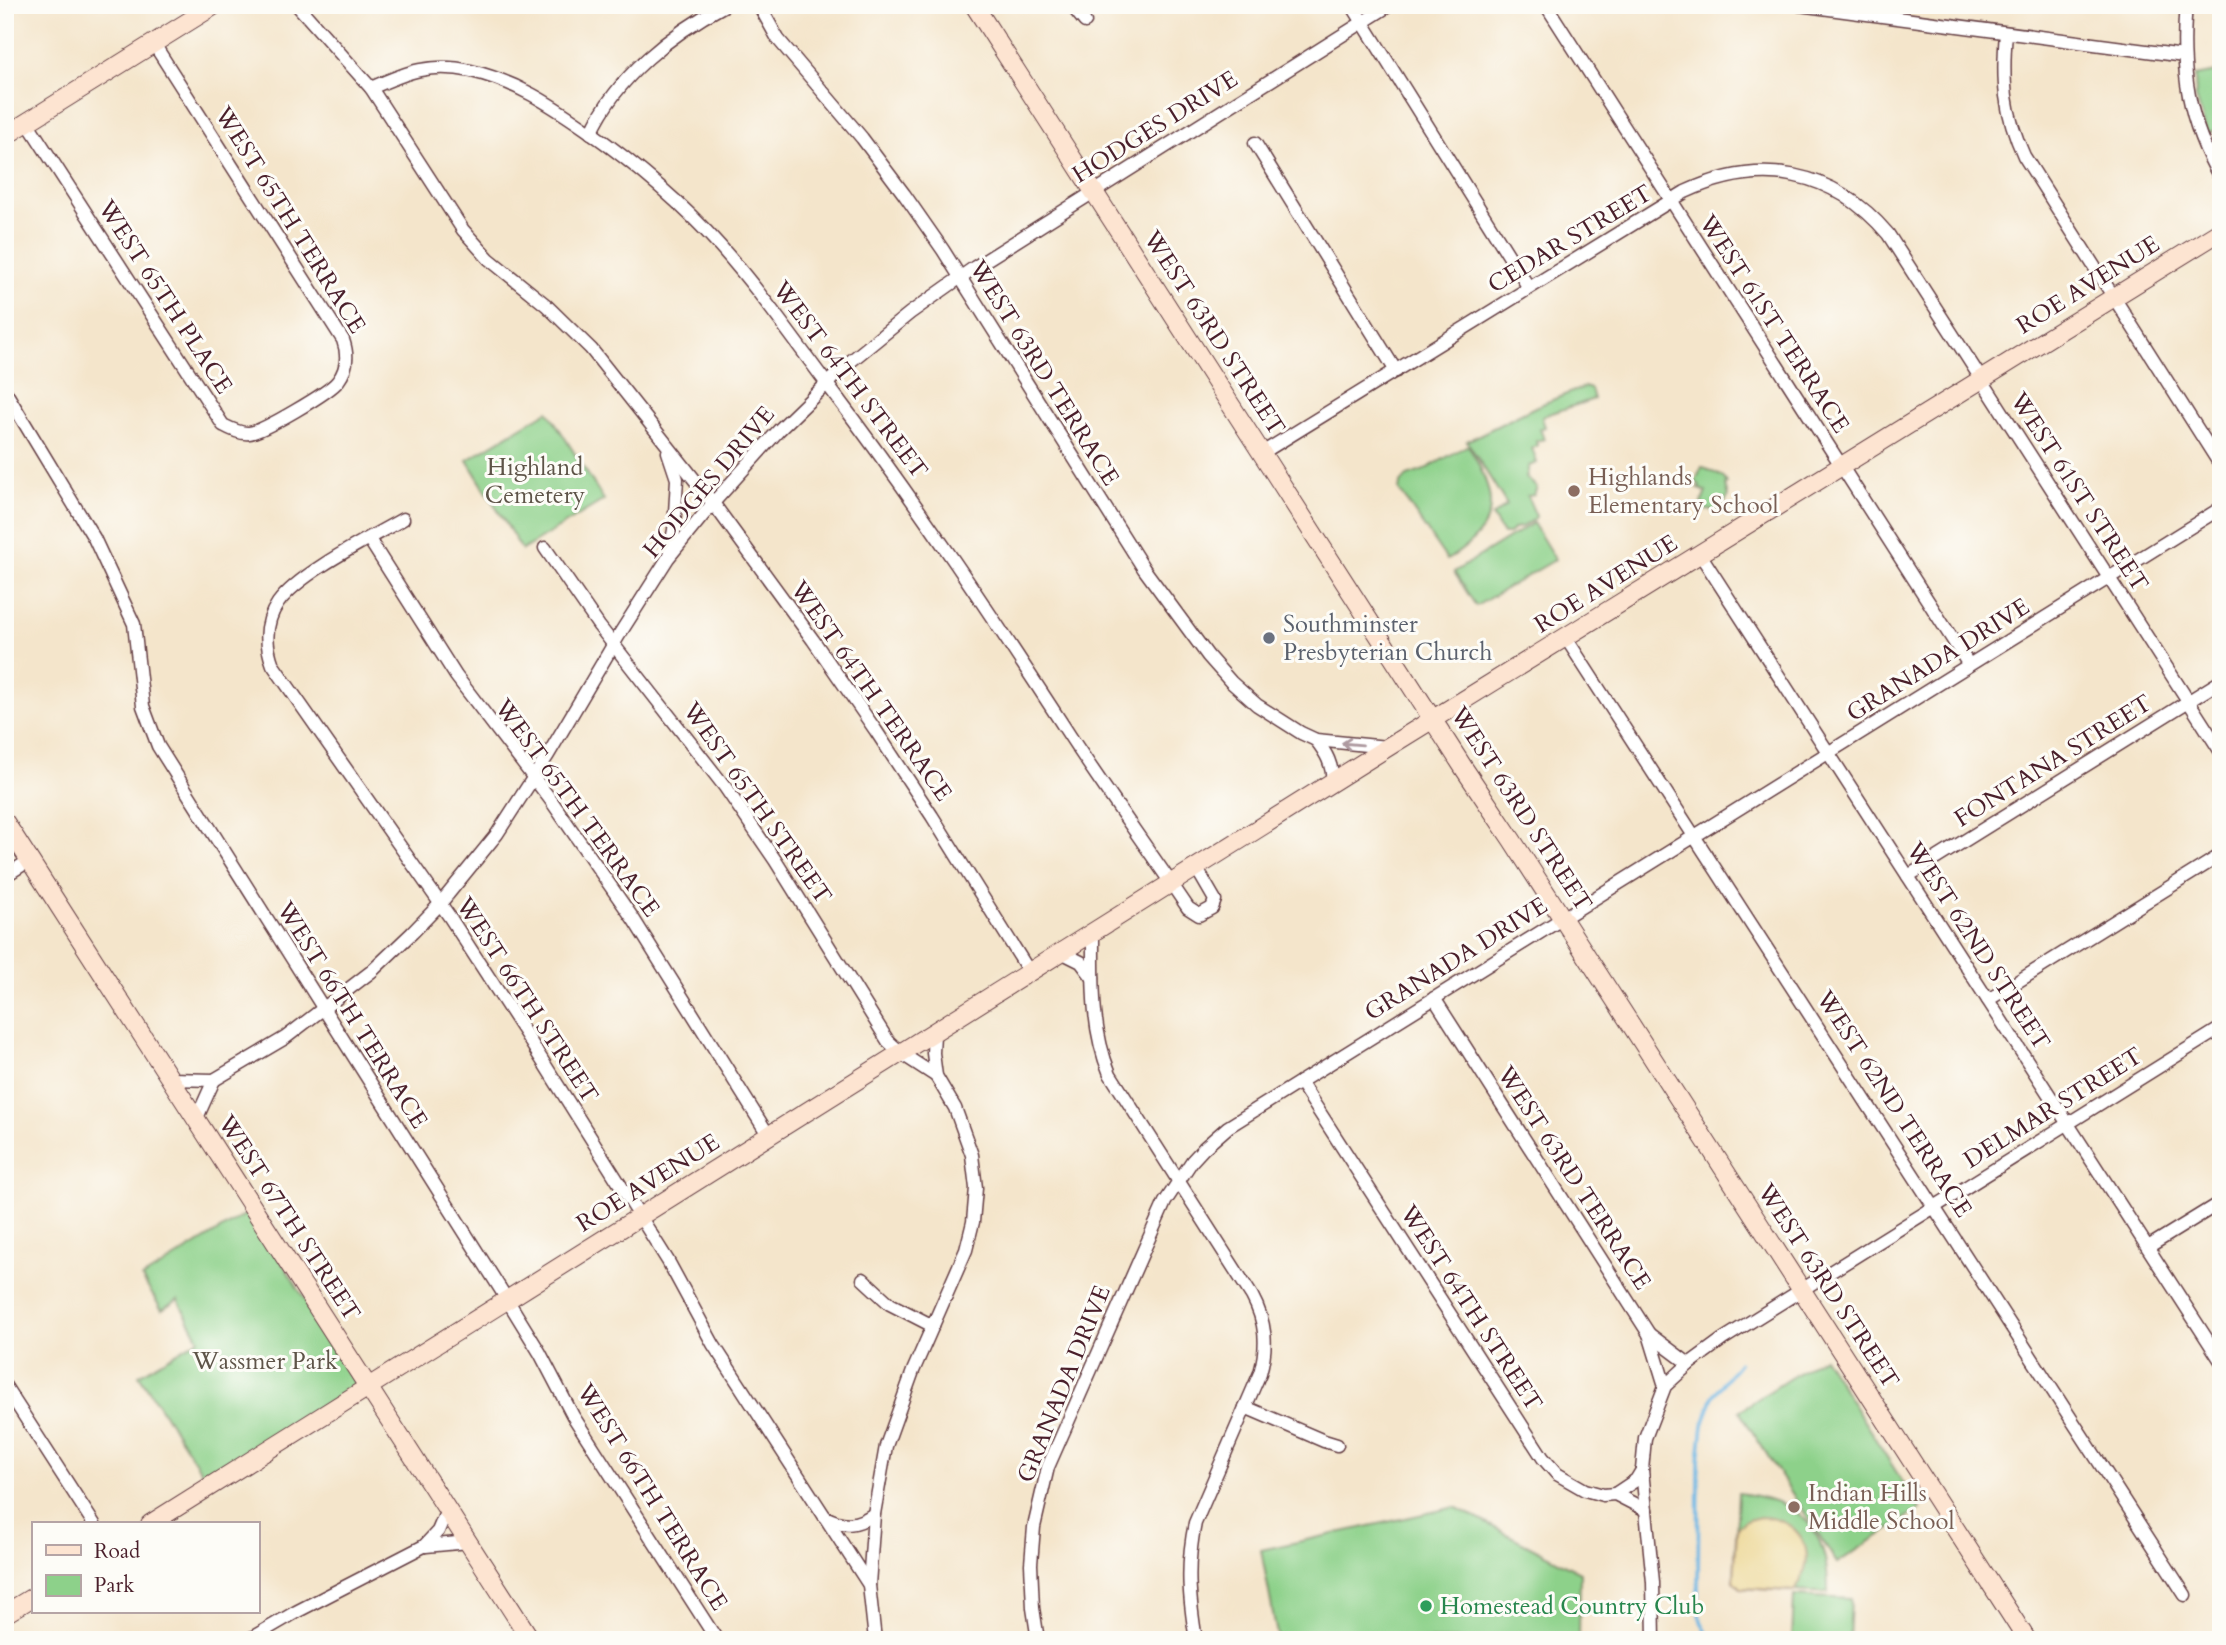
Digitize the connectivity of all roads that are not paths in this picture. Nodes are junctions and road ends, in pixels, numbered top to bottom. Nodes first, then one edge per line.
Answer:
1 (215, 5) edge
2 (298, 5) edge
3 (725, 5) edge
4 (758, 5) edge
5 (1071, 5) edge
6 (1352, 5) edge
7 (1391, 5) edge
8 (1546, 5) edge
9 (1799, 5) edge
10 (2186, 5) edge
11 (979, 6) edge
12 (1086, 22) dead end
13 (1363, 22) junction
14 (2006, 33) junction
15 (154, 44) junction
16 (2184, 56) junction
17 (371, 88) junction
18 (27, 122) junction
19 (591, 133) junction
20 (5, 136) edge
21 (1255, 143) dead end
22 (2221, 179) edge
23 (1094, 190) junction
24 (1670, 201) junction
25 (2221, 232) edge
26 (1902, 256) joint
27 (960, 277) junction
28 (1529, 288) junction
29 (2113, 298) junction
30 (1396, 371) junction
31 (1982, 380) junction
32 (826, 383) junction
33 (5, 391) edge
34 (298, 408) joint
35 (665, 442) junction
36 (1262, 453) junction
37 (2221, 466) edge
38 (1842, 468) junction
39 (713, 503) junction
40 (2221, 508) edge
41 (403, 519) dead end
42 (369, 539) junction
43 (545, 548) dead end
44 (1700, 554) junction
45 (668, 558) junction
46 (2109, 578) junction
47 (1566, 638) junction
48 (614, 644) junction
49 (1969, 665) junction
50 (2221, 681) edge
51 (2188, 702) junction
52 (1433, 721) junction
53 (1316, 740) junction
54 (1388, 747) junction
55 (2221, 752) edge
56 (1829, 753) junction
57 (533, 778) junction
58 (1333, 782) junction
59 (5, 822) edge
60 (1696, 836) junction
61 (2221, 855) edge
62 (30, 860) junction
63 (1197, 869) junction
64 (5, 876) edge
65 (1908, 876) junction
66 (1172, 884) junction
67 (440, 904) junction
68 (1562, 918) junction
69 (1093, 934) junction
70 (1063, 953) junction
71 (1030, 973) junction
72 (1093, 978) junction
73 (1434, 998) junction
74 (1988, 1000) junction
75 (324, 1010) junction
76 (2221, 1028) edge
77 (934, 1034) junction
78 (902, 1054) junction
79 (936, 1076) junction
80 (170, 1079) junction
81 (215, 1080) junction
82 (1300, 1082) junction
83 (197, 1120) junction
84 (2067, 1124) junction
85 (769, 1136) junction
86 (1179, 1181) junction
87 (2221, 1202) edge
88 (1935, 1206) junction
89 (640, 1217) junction
90 (2148, 1247) junction
91 (863, 1279) dead end
92 (1801, 1289) junction
93 (508, 1301) junction
94 (933, 1326) junction
95 (1649, 1334) junction
96 (2221, 1361) edge
97 (1689, 1364) junction
98 (5, 1386) edge
99 (1665, 1387) junction
100 (369, 1388) junction
101 (1245, 1407) junction
102 (1337, 1445) dead end
103 (1642, 1470) junction
104 (1615, 1494) junction
105 (447, 1510) junction
106 (1646, 1510) junction
107 (874, 1514) junction
108 (825, 1517) junction
109 (93, 1522) edge
110 (153, 1522) edge
111 (468, 1542) junction
112 (424, 1546) junction
113 (869, 1585) junction
114 (2185, 1595) dead end
115 (32, 1598) edge
116 (5, 1614) edge
117 (528, 1638) edge
118 (248, 1640) edge
119 (717, 1640) edge
120 (874, 1640) edge
121 (1038, 1640) edge
122 (1196, 1640) edge
123 (1654, 1640) edge
124 (2026, 1640) edge

1 - 15 main road
2 - 17 street, WEST 64TH TERRACE
3 - 19 street
4 - 27 street, WEST 63RD TERRACE
5 - 12 street
6 - 13 street
7 - 13 street, HODGES DRIVE
8 - 24 street, WEST 61ST TERRACE
9 - 14 street
10 - 16 street
11 - 23 main road, WEST 63RD STREET
13 - 23 street, HODGES DRIVE
13 - 28 street
14 - 16 street
14 - 29 street
15 - 18 main road
15 - 34 street, WEST 65TH TERRACE
16 - 22 street
17 - 19 street, WEST 64TH STREET
17 - 35 street, WEST 64TH TERRACE
18 - 20 main road
18 - 34 street, WEST 65TH PLACE
19 - 32 street, WEST 64TH STREET
21 - 30 street
23 - 27 street, HODGES DRIVE
23 - 36 main road, WEST 63RD STREET
24 - 26 street, CEDAR STREET
24 - 28 street, CEDAR STREET
24 - 38 street, WEST 61ST TERRACE
25 - 29 main road, ROE AVENUE
26 - 31 street, WEST 61ST STREET
27 - 32 street, HODGES DRIVE
27 - 53 street, WEST 63RD TERRACE
28 - 30 street, CEDAR STREET
29 - 31 main road, ROE AVENUE
29 - 37 street
30 - 36 street, CEDAR STREET
31 - 38 main road, ROE AVENUE
31 - 46 street, WEST 61ST STREET
32 - 39 street, HODGES DRIVE
32 - 66 street, WEST 64TH STREET
33 - 75 street, WEST 66TH TERRACE
35 - 39 street, WEST 64TH TERRACE
35 - 45 street, WEST 64TH TERRACE
36 - 52 main road, WEST 63RD STREET
38 - 44 main road, ROE AVENUE
38 - 49 street, WEST 61ST TERRACE
39 - 45 street, HODGES DRIVE
39 - 71 street, WEST 64TH TERRACE
40 - 46 street, GRANADA DRIVE
41 - 42 street
42 - 57 street, WEST 65TH TERRACE
42 - 67 street, WEST 66TH STREET
43 - 48 street, WEST 65TH STREET
44 - 47 main road, ROE AVENUE
44 - 56 street, WEST 62ND STREET
45 - 48 street, HODGES DRIVE
46 - 49 street, GRANADA DRIVE
46 - 51 street, WEST 61ST STREET
47 - 52 main road, ROE AVENUE
47 - 60 street, WEST 62ND TERRACE
48 - 57 street, HODGES DRIVE
48 - 78 street, WEST 65TH STREET
49 - 56 street, GRANADA DRIVE
50 - 51 street, FONTANA STREET
51 - 55 street, WEST 61ST STREET
51 - 65 street, FONTANA STREET
52 - 54 main road, ROE AVENUE
52 - 68 main road, WEST 63RD STREET
54 -> 53 street, WEST 63RD TERRACE
53 - 58 street
54 - 58 main road, ROE AVENUE
56 - 60 street, GRANADA DRIVE
56 - 65 street, WEST 62ND STREET
57 - 67 street, HODGES DRIVE
57 - 85 street, WEST 65TH TERRACE
58 - 63 main road, ROE AVENUE
59 - 62 main road, WEST 67TH STREET
60 - 68 street, GRANADA DRIVE
60 - 88 street, WEST 62ND TERRACE
61 - 74 street
62 - 64 street
62 - 80 main road, WEST 67TH STREET
63 - 66 main road, ROE AVENUE
63 - 66 street
65 - 74 street, WEST 62ND STREET
66 - 69 main road, ROE AVENUE
67 - 75 street, HODGES DRIVE
67 - 89 street, WEST 66TH STREET
68 - 73 street, GRANADA DRIVE
68 - 92 main road, WEST 63RD STREET
69 - 70 main road, ROE AVENUE
69 - 72 street
70 - 71 main road, ROE AVENUE
70 - 72 street
71 - 77 main road, ROE AVENUE
72 - 86 street
73 - 82 street, GRANADA DRIVE
73 - 95 street, WEST 63RD TERRACE
74 - 84 street, WEST 62ND STREET
75 - 81 street, HODGES DRIVE
75 - 93 street, WEST 66TH TERRACE
76 - 84 street, DELMAR STREET
77 - 78 main road, ROE AVENUE
77 - 79 street, WEST 65TH STREET
78 - 79 street, WEST 65TH STREET
78 - 85 main road, ROE AVENUE
79 - 94 street, WEST 65TH STREET
80 - 81 street
80 - 83 main road, WEST 67TH STREET
81 - 83 street
82 - 86 street, GRANADA DRIVE
82 - 104 street, WEST 64TH STREET
83 - 100 main road, WEST 67TH STREET
84 - 88 street, DELMAR STREET
84 - 90 street, WEST 62ND STREET
85 - 89 main road, ROE AVENUE
86 - 101 street
86 - 121 street, GRANADA DRIVE
87 - 90 street
88 - 92 street, DELMAR STREET
88 - 114 street, WEST 62ND TERRACE
89 - 93 main road, ROE AVENUE
89 - 108 street, WEST 66TH STREET
90 - 96 street, WEST 62ND STREET
91 - 94 street
92 - 97 street, DELMAR STREET
92 - 124 main road, WEST 63RD STREET
93 - 100 main road, ROE AVENUE
93 - 119 street, WEST 66TH TERRACE
94 - 107 street, WEST 65TH STREET
95 - 97 street
95 - 99 street, WEST 63RD TERRACE
97 - 99 street, DELMAR STREET
98 - 109 street
99 - 103 street
100 - 105 main road, WEST 67TH STREET
100 - 110 main road, ROE AVENUE
101 - 102 street
101 - 122 street
103 - 104 street
103 - 106 street
104 - 106 street, WEST 64TH STREET
105 - 111 main road, WEST 67TH STREET
105 - 112 street
106 - 123 street
107 - 108 street
107 - 113 street, WEST 65TH STREET
108 - 113 street, WEST 66TH STREET
111 - 112 street
111 - 117 main road, WEST 67TH STREET
112 - 118 street
113 - 120 street, WEST 66TH STREET
115 - 116 main road

